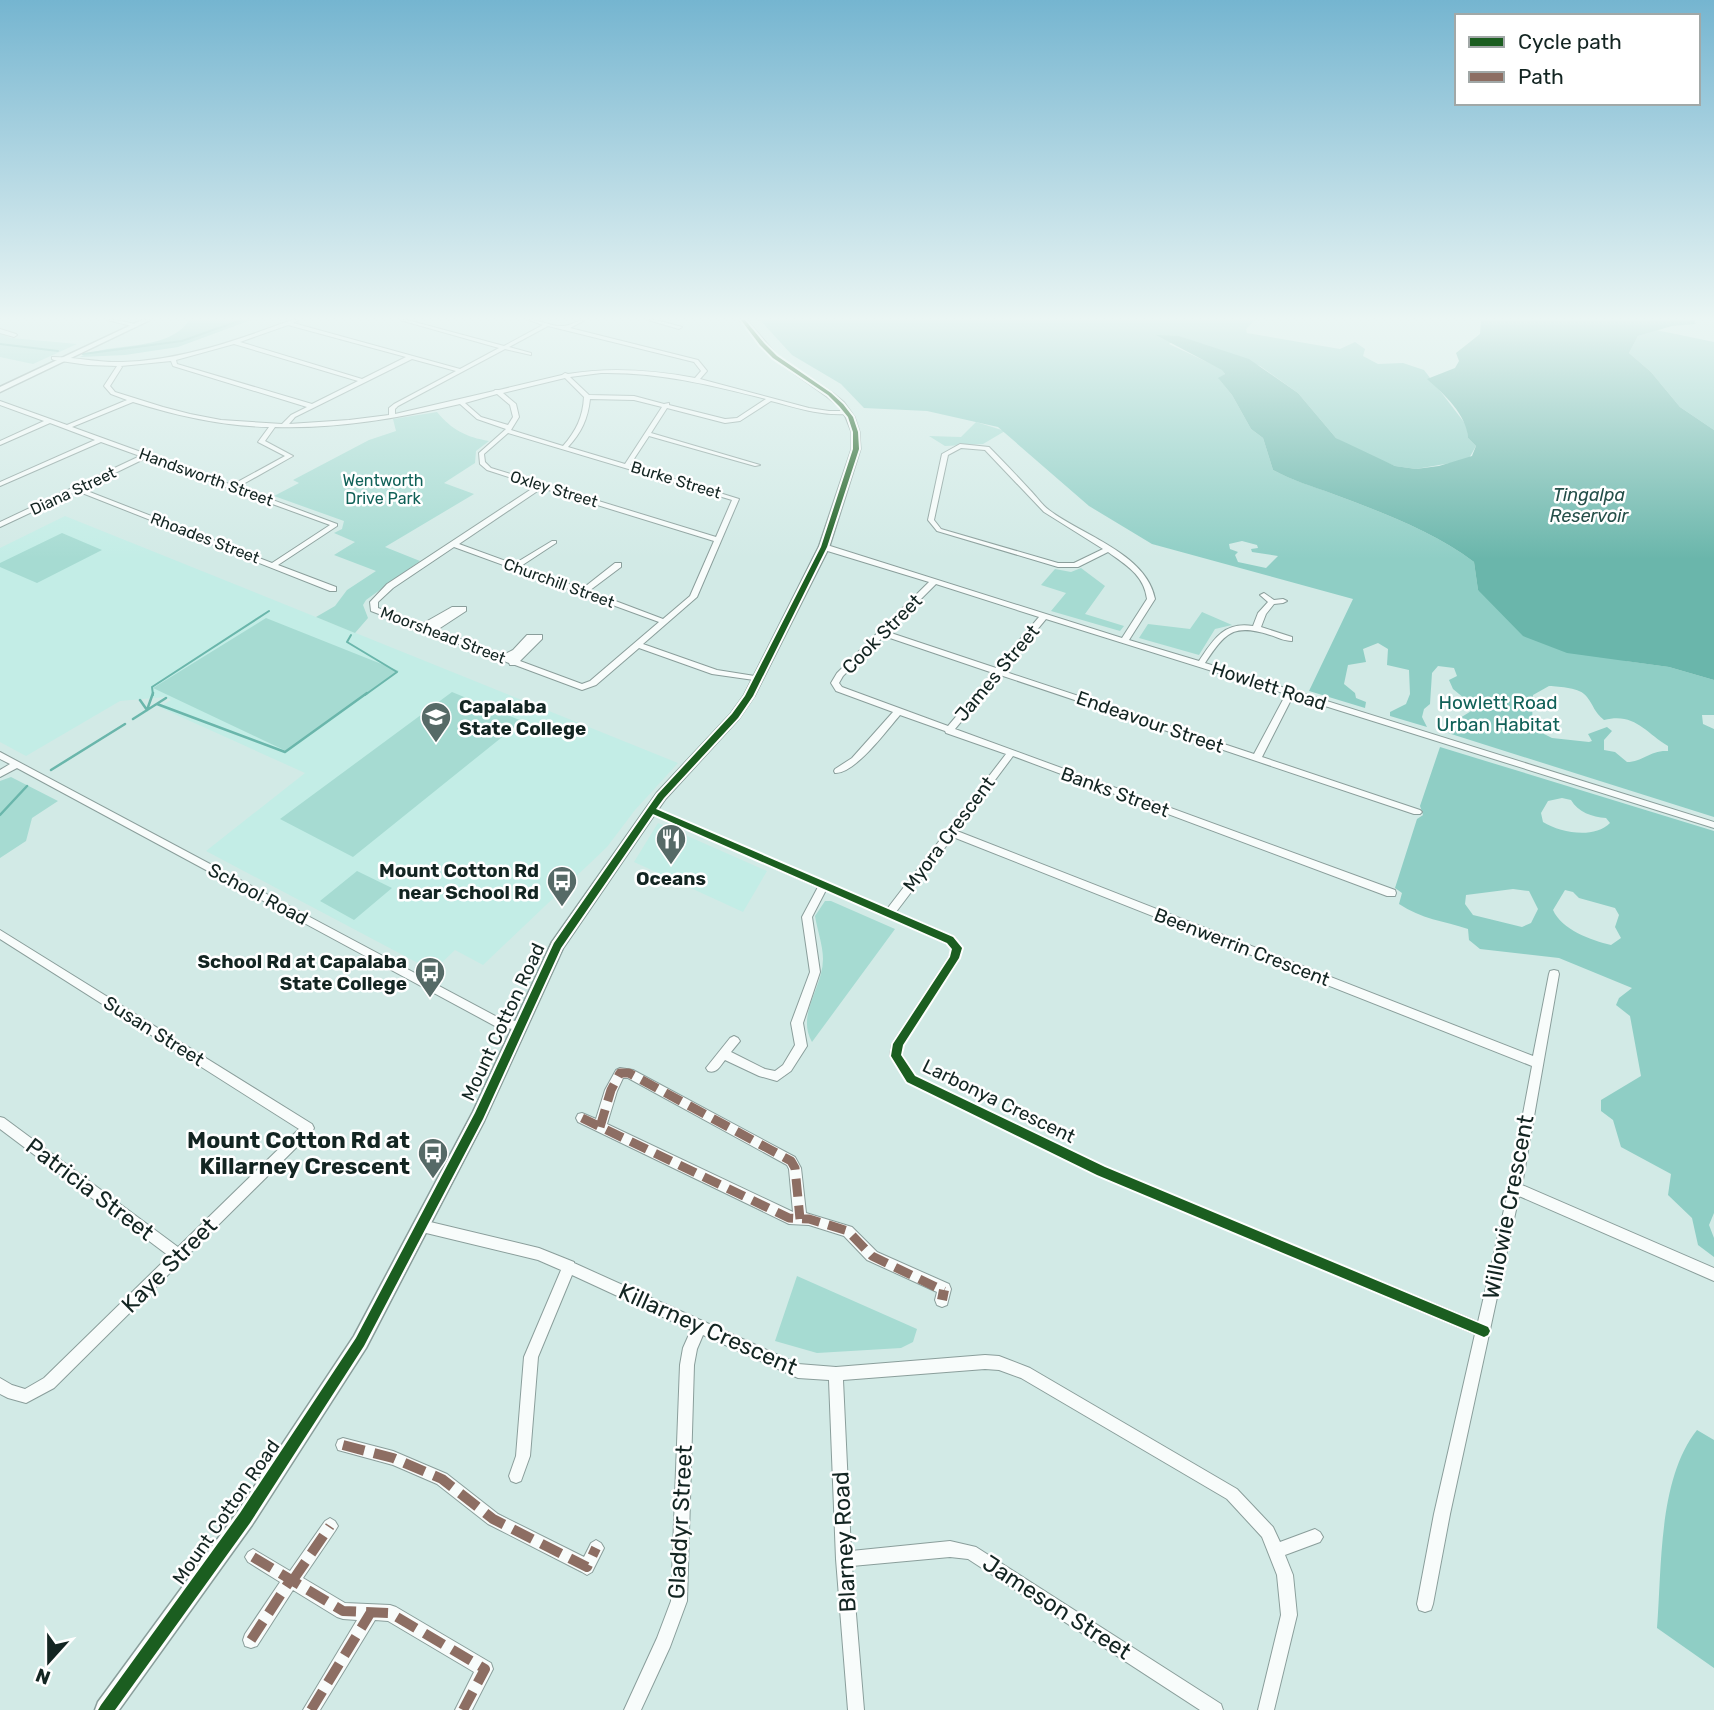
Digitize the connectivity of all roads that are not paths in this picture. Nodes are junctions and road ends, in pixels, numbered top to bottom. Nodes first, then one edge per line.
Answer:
1 (132, 400) edge
2 (137, 400) edge
3 (290, 400) edge
4 (324, 400) edge
5 (405, 400) edge
6 (468, 400) edge
7 (506, 400) edge
8 (587, 400) edge
9 (644, 400) edge
10 (769, 400) edge
11 (773, 400) edge
12 (832, 400) edge
13 (461, 402) junction
14 (0, 403) edge
15 (667, 404) junction
16 (311, 406) junction
17 (848, 412) junction
18 (392, 416) junction
19 (50, 421) junction
20 (274, 425) junction
21 (284, 425) junction
22 (68, 428) junction
23 (509, 430) junction
24 (648, 434) junction
25 (100, 439) junction
26 (0, 443) edge
27 (565, 447) junction
28 (146, 456) junction
29 (626, 465) junction
30 (757, 465) dead end
31 (0, 484) edge
32 (542, 485) junction
33 (234, 486) junction
34 (77, 489) junction
35 (0, 525) edge
36 (718, 540) junction
37 (554, 542) dead end
38 (453, 544) junction
39 (824, 547) junction
40 (1108, 549) junction
41 (273, 565) junction
42 (618, 565) dead end
43 (515, 567) junction
44 (935, 581) junction
45 (333, 589) dead end
46 (583, 592) junction
47 (1264, 595) dead end
48 (1283, 601) dead end
49 (1272, 602) junction
50 (1044, 616) junction
51 (665, 622) junction
52 (1256, 629) junction
53 (882, 633) junction
54 (1289, 639) dead end
55 (1124, 641) junction
56 (639, 645) junction
57 (503, 658) junction
58 (513, 663) junction
59 (1201, 664) junction
60 (998, 671) junction
61 (758, 679) junction
62 (593, 683) joint
63 (839, 689) joint
64 (1291, 692) junction
65 (899, 711) junction
66 (949, 731) junction
67 (1010, 754) junction
68 (0, 755) edge
69 (1257, 758) junction
70 (16, 764) junction
71 (838, 771) dead end
72 (0, 774) edge
73 (651, 810) junction
74 (1417, 812) dead end
75 (1714, 825) edge
76 (950, 832) junction
77 (824, 885) junction
78 (1391, 893) dead end
79 (889, 914) junction
80 (0, 934) edge
81 (1554, 974) dead end
82 (519, 1026) junction
83 (734, 1041) dead end
84 (724, 1054) junction
85 (1535, 1062) junction
86 (712, 1068) dead end
87 (582, 1118) dead end
88 (0, 1122) edge
89 (600, 1127) junction
90 (308, 1128) joint
91 (1515, 1188) junction
92 (800, 1219) junction
93 (422, 1226) junction
94 (179, 1255) junction
95 (569, 1266) junction
96 (1714, 1275) edge
97 (942, 1300) dead end
98 (699, 1328) junction
99 (1483, 1331) junction
100 (836, 1374) junction
101 (0, 1385) edge
102 (343, 1445) dead end
103 (516, 1476) dead end
104 (330, 1526) dead end
105 (1315, 1537) dead end
106 (596, 1548) dead end
107 (1278, 1550) junction
108 (253, 1557) dead end
109 (844, 1559) junction
110 (292, 1580) junction
111 (1425, 1604) dead end
112 (371, 1612) junction
113 (251, 1640) dead end
114 (106, 1710) edge
115 (311, 1710) edge
116 (463, 1710) edge
117 (632, 1710) edge
118 (856, 1710) edge
119 (1214, 1710) edge
120 (1266, 1710) edge

1 - 22 street
2 - 20 street
3 - 16 street
4 - 16 street
5 - 18 street
6 - 13 street
7 - 23 street
8 - 27 street
9 - 15 street
10 - 15 street
11 - 17 street
12 - 17 main road
13 - 18 street
13 - 23 street, Burke Street
14 - 19 street, Handsworth Street
15 - 24 street
16 - 21 street
17 - 39 main road, Mount Cotton Road
18 - 21 street
19 - 22 street, Handsworth Street
19 - 26 street
20 - 21 street
20 - 33 street
22 - 25 street, Handsworth Street
23 - 27 street, Burke Street
23 - 32 street, Oxley Street
24 - 29 street
24 - 30 street
25 - 28 street, Handsworth Street
25 - 31 street
27 - 29 street, Burke Street
28 - 33 street, Handsworth Street
28 - 34 street, Diana Street
29 - 36 street, Burke Street
32 - 36 street, Oxley Street
32 - 38 street, Moorshead Street
33 - 41 street, Handsworth Street
34 - 35 street, Diana Street
34 - 41 street, Rhoades Street
36 - 51 street, Burke Street
37 - 43 street
38 - 43 street, Churchill Street
38 - 57 street, Moorshead Street
39 - 44 street, Howlett Road
39 - 61 main road, Mount Cotton Road
40 - 40 street
40 - 55 street
41 - 45 street, Rhoades Street
42 - 46 street
43 - 46 street, Churchill Street
44 - 50 street, Howlett Road
44 - 53 street, Cook Street
46 - 51 street, Churchill Street
47 - 49 street
48 - 49 street
49 - 52 street
50 - 55 street, Howlett Road
50 - 60 street, James Street
51 - 56 street, Burke Street
52 - 54 street
52 - 59 street
53 - 60 street, Endeavour Street
53 - 63 street, Cook Street
55 - 59 street, Howlett Road
56 - 61 street
56 - 62 street, Burke Street
57 - 58 street, Moorshead Street
57 - 58 street
58 - 62 street, Moorshead Street
59 - 64 street, Howlett Road
60 - 66 street, James Street
60 - 69 street, Endeavour Street
61 - 73 main road, Mount Cotton Road
63 - 65 street, Banks Street
64 - 69 street
64 - 75 street, Howlett Road
65 - 66 street, Banks Street
65 - 71 street
66 - 67 street, Banks Street
67 - 76 street, Myora Crescent
67 - 78 street, Banks Street
68 - 70 street, School Road
69 - 74 street, Endeavour Street
70 - 72 street
70 - 82 street, School Road
73 - 77 street, Larbonya Crescent
73 - 82 main road, Mount Cotton Road
76 - 79 street, Myora Crescent
76 - 85 street, Beenwerrin Crescent
77 - 79 street, Larbonya Crescent
77 - 84 street
79 - 99 street, Larbonya Crescent
80 - 90 street, Susan Street
81 - 85 street, Willowie Crescent
82 - 93 main road, Mount Cotton Road
83 - 84 street
84 - 86 street
85 - 91 street, Willowie Crescent
87 - 89 street
88 - 94 street, Patricia Street
89 - 92 street
89 - 92 street
90 - 94 street, Kaye Street
91 - 96 street
91 - 99 street, Willowie Crescent
92 - 97 street
93 - 95 street, Killarney Crescent
93 - 114 main road, Mount Cotton Road
94 - 101 street, Kaye Street
95 - 98 street, Killarney Crescent
95 - 103 street
98 - 100 street, Killarney Crescent
98 - 117 street, Gladdyr Street
99 - 111 street, Willowie Crescent
100 - 107 street, Killarney Crescent
100 - 109 street, Blarney Road
102 - 106 street
104 - 110 street
105 - 107 street
107 - 120 street, Killarney Crescent
108 - 110 street
109 - 118 street, Blarney Road
109 - 119 street, Jameson Street
110 - 112 street
110 - 113 street
112 - 115 street
112 - 116 street

